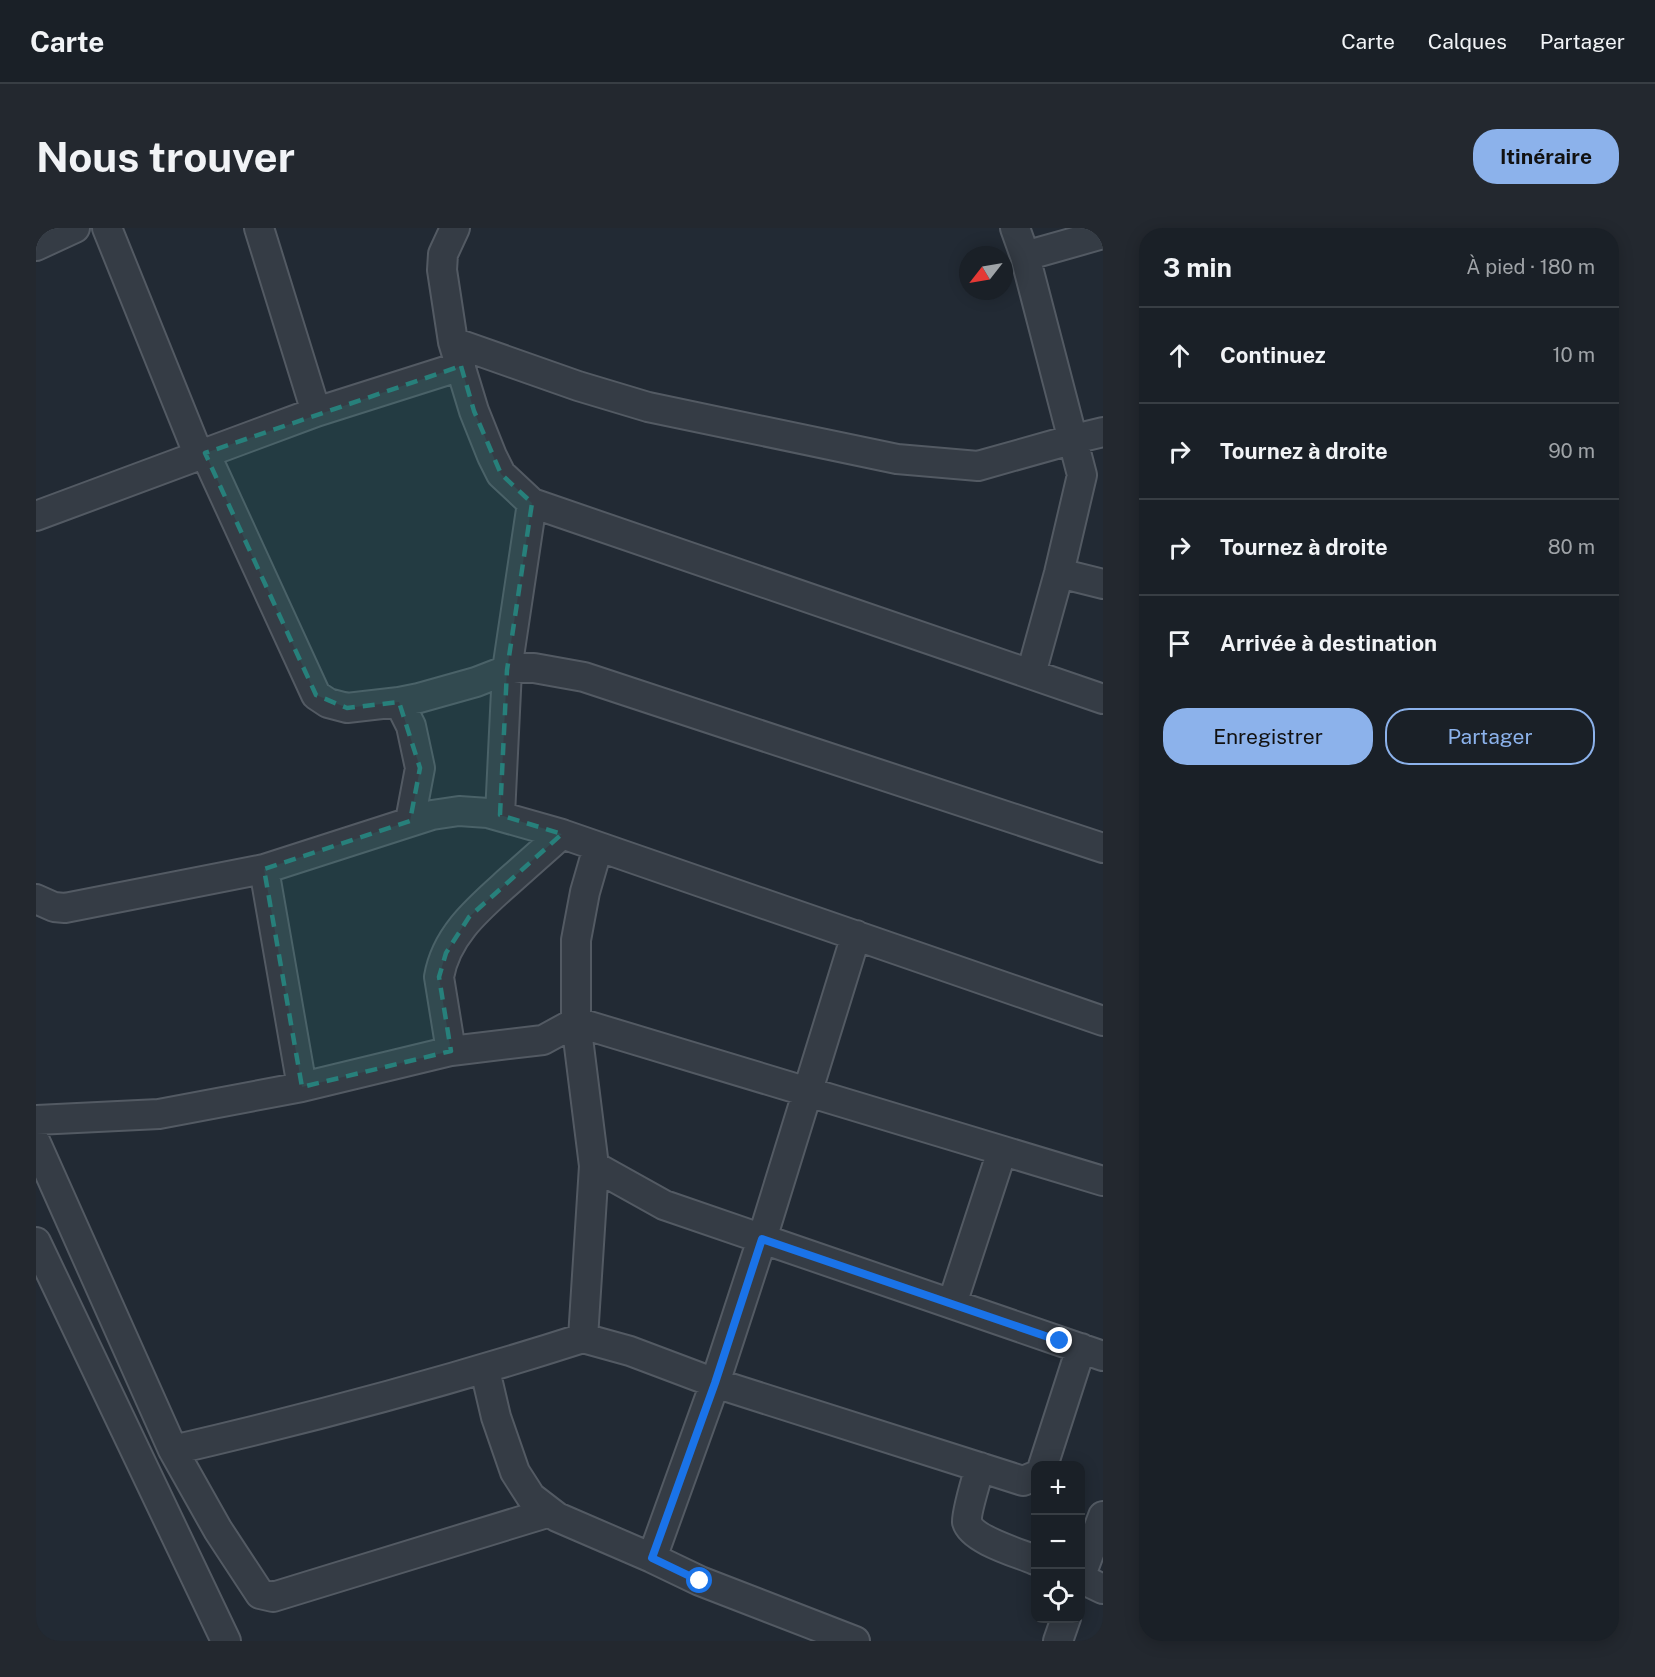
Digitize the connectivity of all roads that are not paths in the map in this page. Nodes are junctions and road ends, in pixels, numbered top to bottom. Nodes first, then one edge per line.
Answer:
1 (75, 228) edge
2 (107, 228) edge
3 (259, 228) edge
4 (455, 228) edge
5 (1016, 228) edge
6 (1103, 234) edge
7 (36, 246) edge
8 (1026, 256) junction
9 (457, 354) junction
10 (316, 412) junction
11 (1103, 432) edge
12 (1074, 439) junction
13 (202, 455) junction
14 (532, 503) junction
15 (36, 516) edge
16 (1059, 573) junction
17 (1103, 584) edge
18 (507, 670) junction
19 (1031, 674) junction
20 (1103, 699) edge
21 (399, 702) junction
22 (500, 815) junction
23 (410, 821) junction
24 (562, 834) junction
25 (598, 847) junction
26 (1103, 848) edge
27 (264, 869) junction
28 (36, 899) edge
29 (856, 935) junction
30 (1103, 1021) edge
31 (576, 1022) junction
32 (451, 1051) junction
33 (302, 1087) junction
34 (808, 1092) junction
35 (36, 1120) edge
36 (36, 1143) edge
37 (1002, 1151) junction
38 (594, 1167) junction
39 (1103, 1181) edge
40 (762, 1239) junction
41 (36, 1242) edge
42 (952, 1304) junction
43 (583, 1338) junction
44 (1092, 1352) edge
45 (485, 1370) junction
46 (715, 1383) junction
47 (173, 1450) junction
48 (1045, 1461) edge
49 (980, 1467) junction
50 (1031, 1477) edge
51 (550, 1512) junction
52 (1103, 1516) edge
53 (652, 1558) junction
54 (1031, 1558) edge
55 (1083, 1569) edge
56 (1085, 1580) edge
57 (1103, 1589) edge
58 (1064, 1623) edge
59 (226, 1641) edge
60 (855, 1641) edge
61 (1058, 1641) edge

1 - 7 street
2 - 13 street
3 - 10 street
4 - 9 street
5 - 8 street
6 - 8 street
8 - 12 street
9 - 10 street
9 - 12 street
9 - 14 street
10 - 13 street
11 - 12 street
12 - 16 street
13 - 15 street
13 - 21 street
14 - 18 street
14 - 19 street
16 - 17 street
16 - 19 street
18 - 21 street
18 - 22 street
18 - 26 street
19 - 20 street
21 - 23 street
22 - 23 street
22 - 24 street
23 - 27 street
24 - 25 street
24 - 32 street
25 - 29 street
25 - 31 street
27 - 28 street
27 - 33 street
29 - 30 street
29 - 34 street
31 - 32 street
31 - 34 street
31 - 38 street
32 - 33 street
33 - 35 street
34 - 37 street
34 - 40 street
36 - 47 street
37 - 39 street
37 - 42 street
38 - 40 street
38 - 43 street
40 - 42 street
40 - 46 street
41 - 59 street
42 - 44 street
43 - 45 street
43 - 46 street
44 - 48 street
45 - 47 street
45 - 51 street
46 - 49 street
46 - 53 street
47 - 51 street
49 - 50 street
49 - 54 street
51 - 53 street
52 - 55 street
53 - 60 street
56 - 57 street
58 - 61 street

